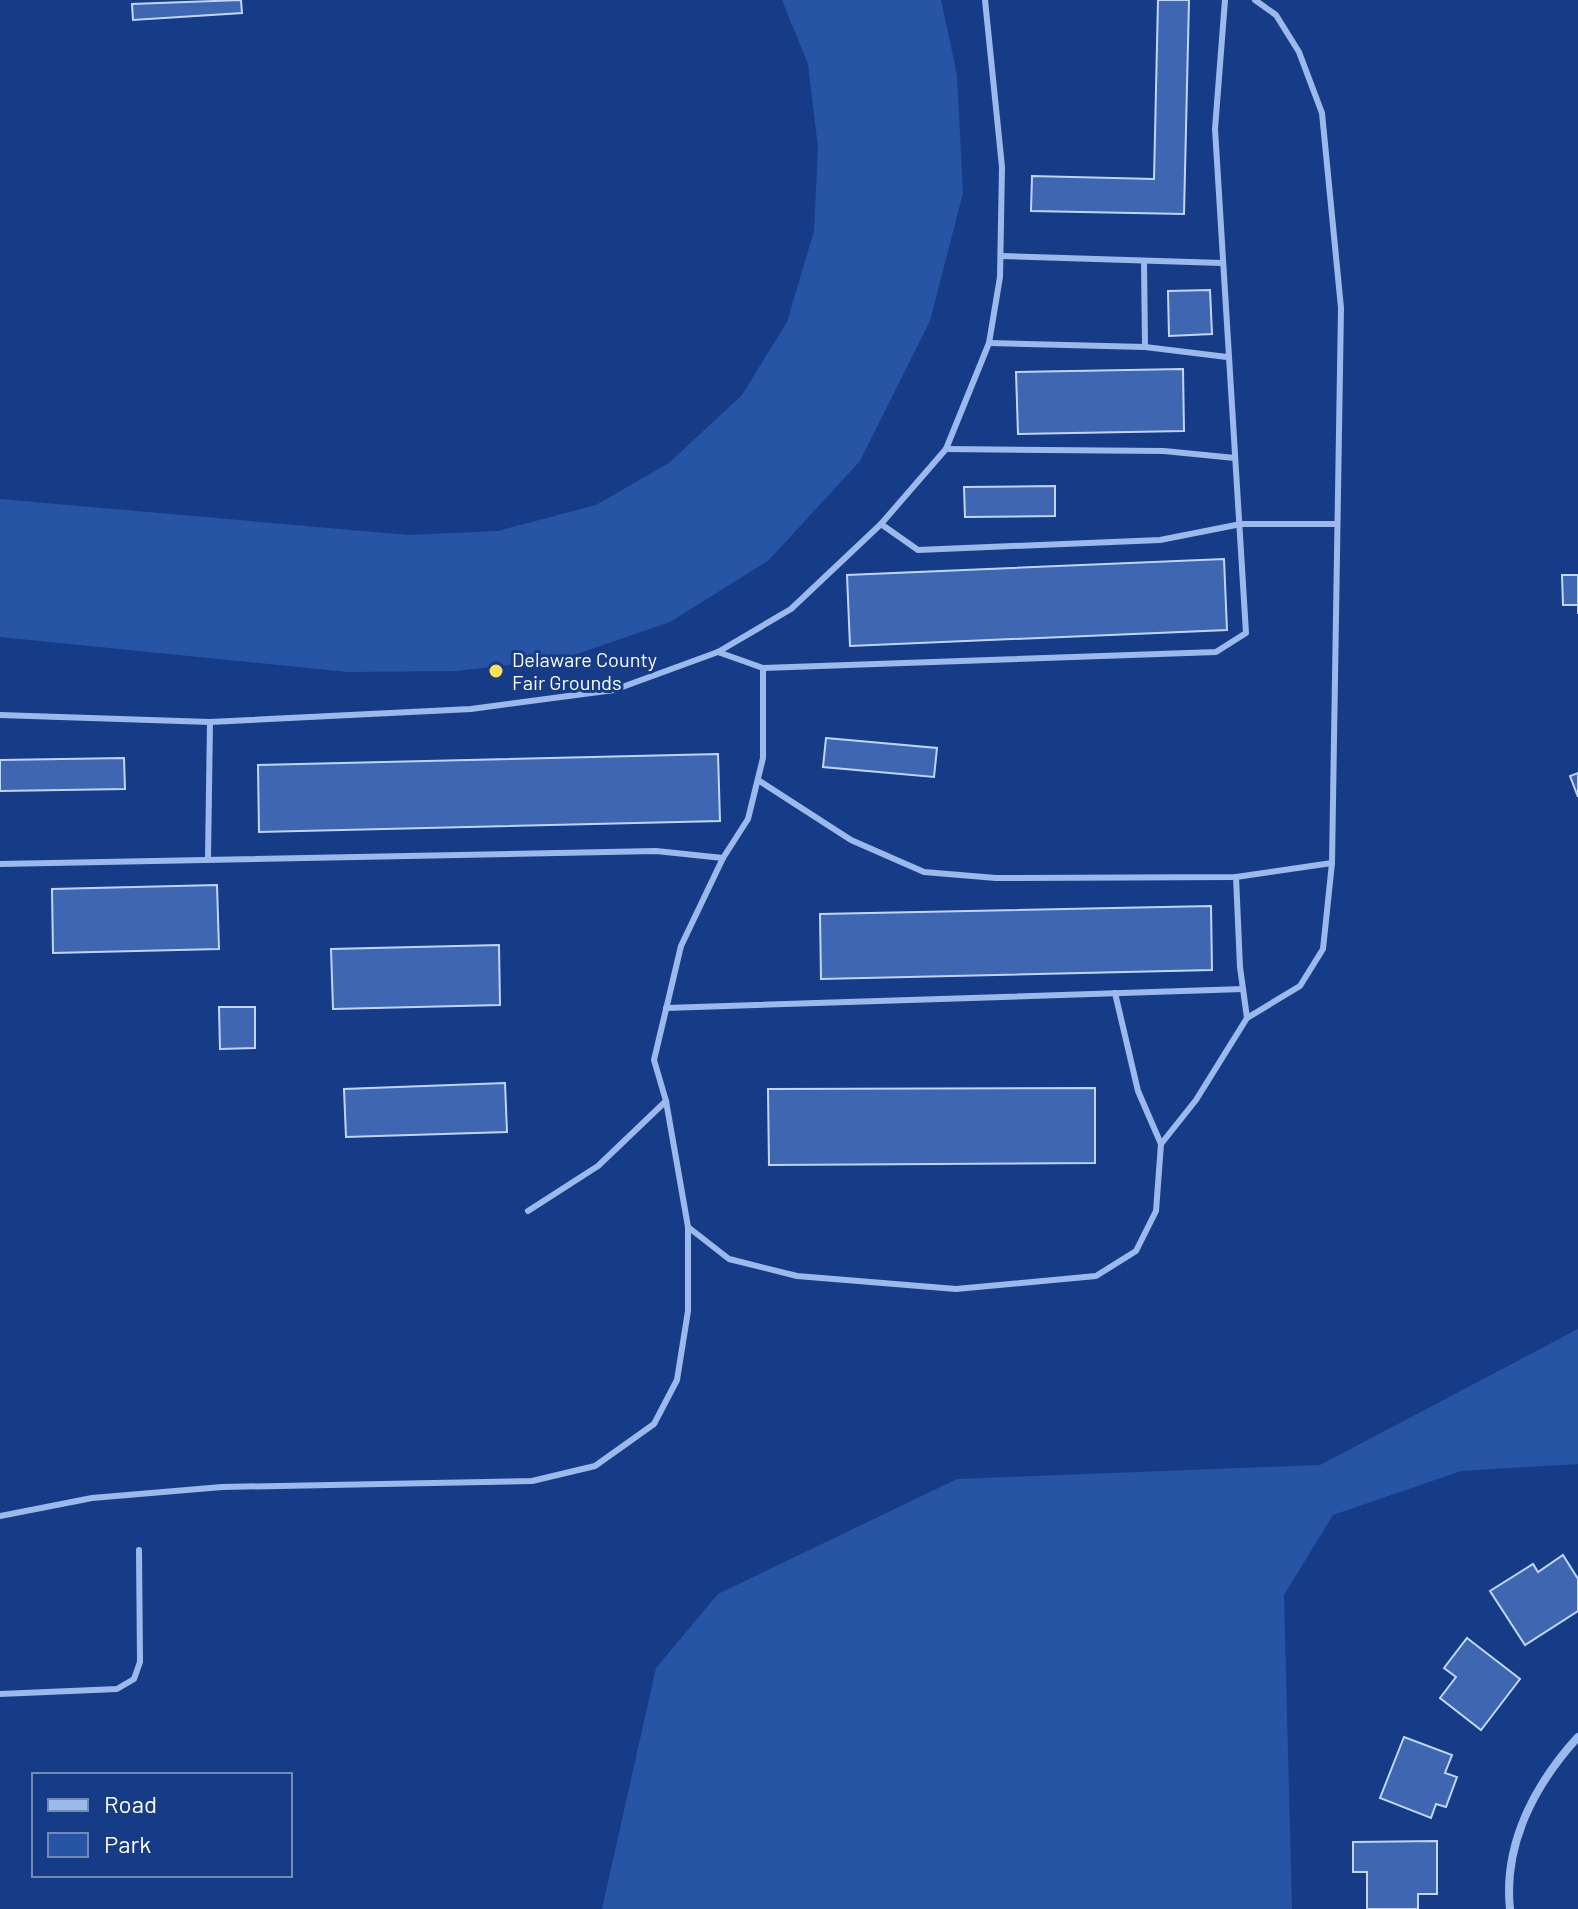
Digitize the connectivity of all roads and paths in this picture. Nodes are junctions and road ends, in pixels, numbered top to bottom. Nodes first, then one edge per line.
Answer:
1 (985, 0) edge
2 (1225, 0) edge
3 (1255, 0) edge
4 (1001, 256) junction
5 (1144, 261) junction
6 (1222, 263) junction
7 (989, 343) junction
8 (1145, 347) junction
9 (1227, 357) junction
10 (946, 449) junction
11 (1235, 458) junction
12 (881, 524) junction
13 (1241, 524) junction
14 (1335, 524) junction
15 (718, 652) junction
16 (763, 668) junction
17 (0, 715) edge
18 (210, 722) junction
19 (758, 780) junction
20 (208, 858) junction
21 (723, 858) junction
22 (1332, 863) junction
23 (0, 864) edge
24 (1236, 877) junction
25 (1243, 989) junction
26 (1115, 993) junction
27 (666, 1008) junction
28 (1247, 1018) junction
29 (666, 1101) junction
30 (1161, 1144) junction
31 (528, 1211) dead end
32 (688, 1227) junction
33 (0, 1516) edge
34 (139, 1550) dead end
35 (0, 1694) edge
36 (1578, 1737) edge
37 (1510, 1909) edge

1 - 4 lane
2 - 6 lane
3 - 14 lane
4 - 5 lane
4 - 7 lane
5 - 6 lane
5 - 8 lane
6 - 9 lane
7 - 8 lane
7 - 10 lane
8 - 9 lane
9 - 11 lane
10 - 11 lane
10 - 12 lane
11 - 13 lane
12 - 13 lane
12 - 15 lane
13 - 14 lane
13 - 16 lane
14 - 22 lane
15 - 16 lane
15 - 18 lane
16 - 19 lane
17 - 18 lane
18 - 20 lane
19 - 21 lane
19 - 24 lane
20 - 21 lane
20 - 23 lane
21 - 27 lane
22 - 24 lane
22 - 28 lane
24 - 25 lane
25 - 26 lane
25 - 28 lane
26 - 27 lane
26 - 30 lane
27 - 29 lane
28 - 30 lane
29 - 31 lane
29 - 32 lane
30 - 32 lane
32 - 33 lane
34 - 35 lane
36 - 37 street

